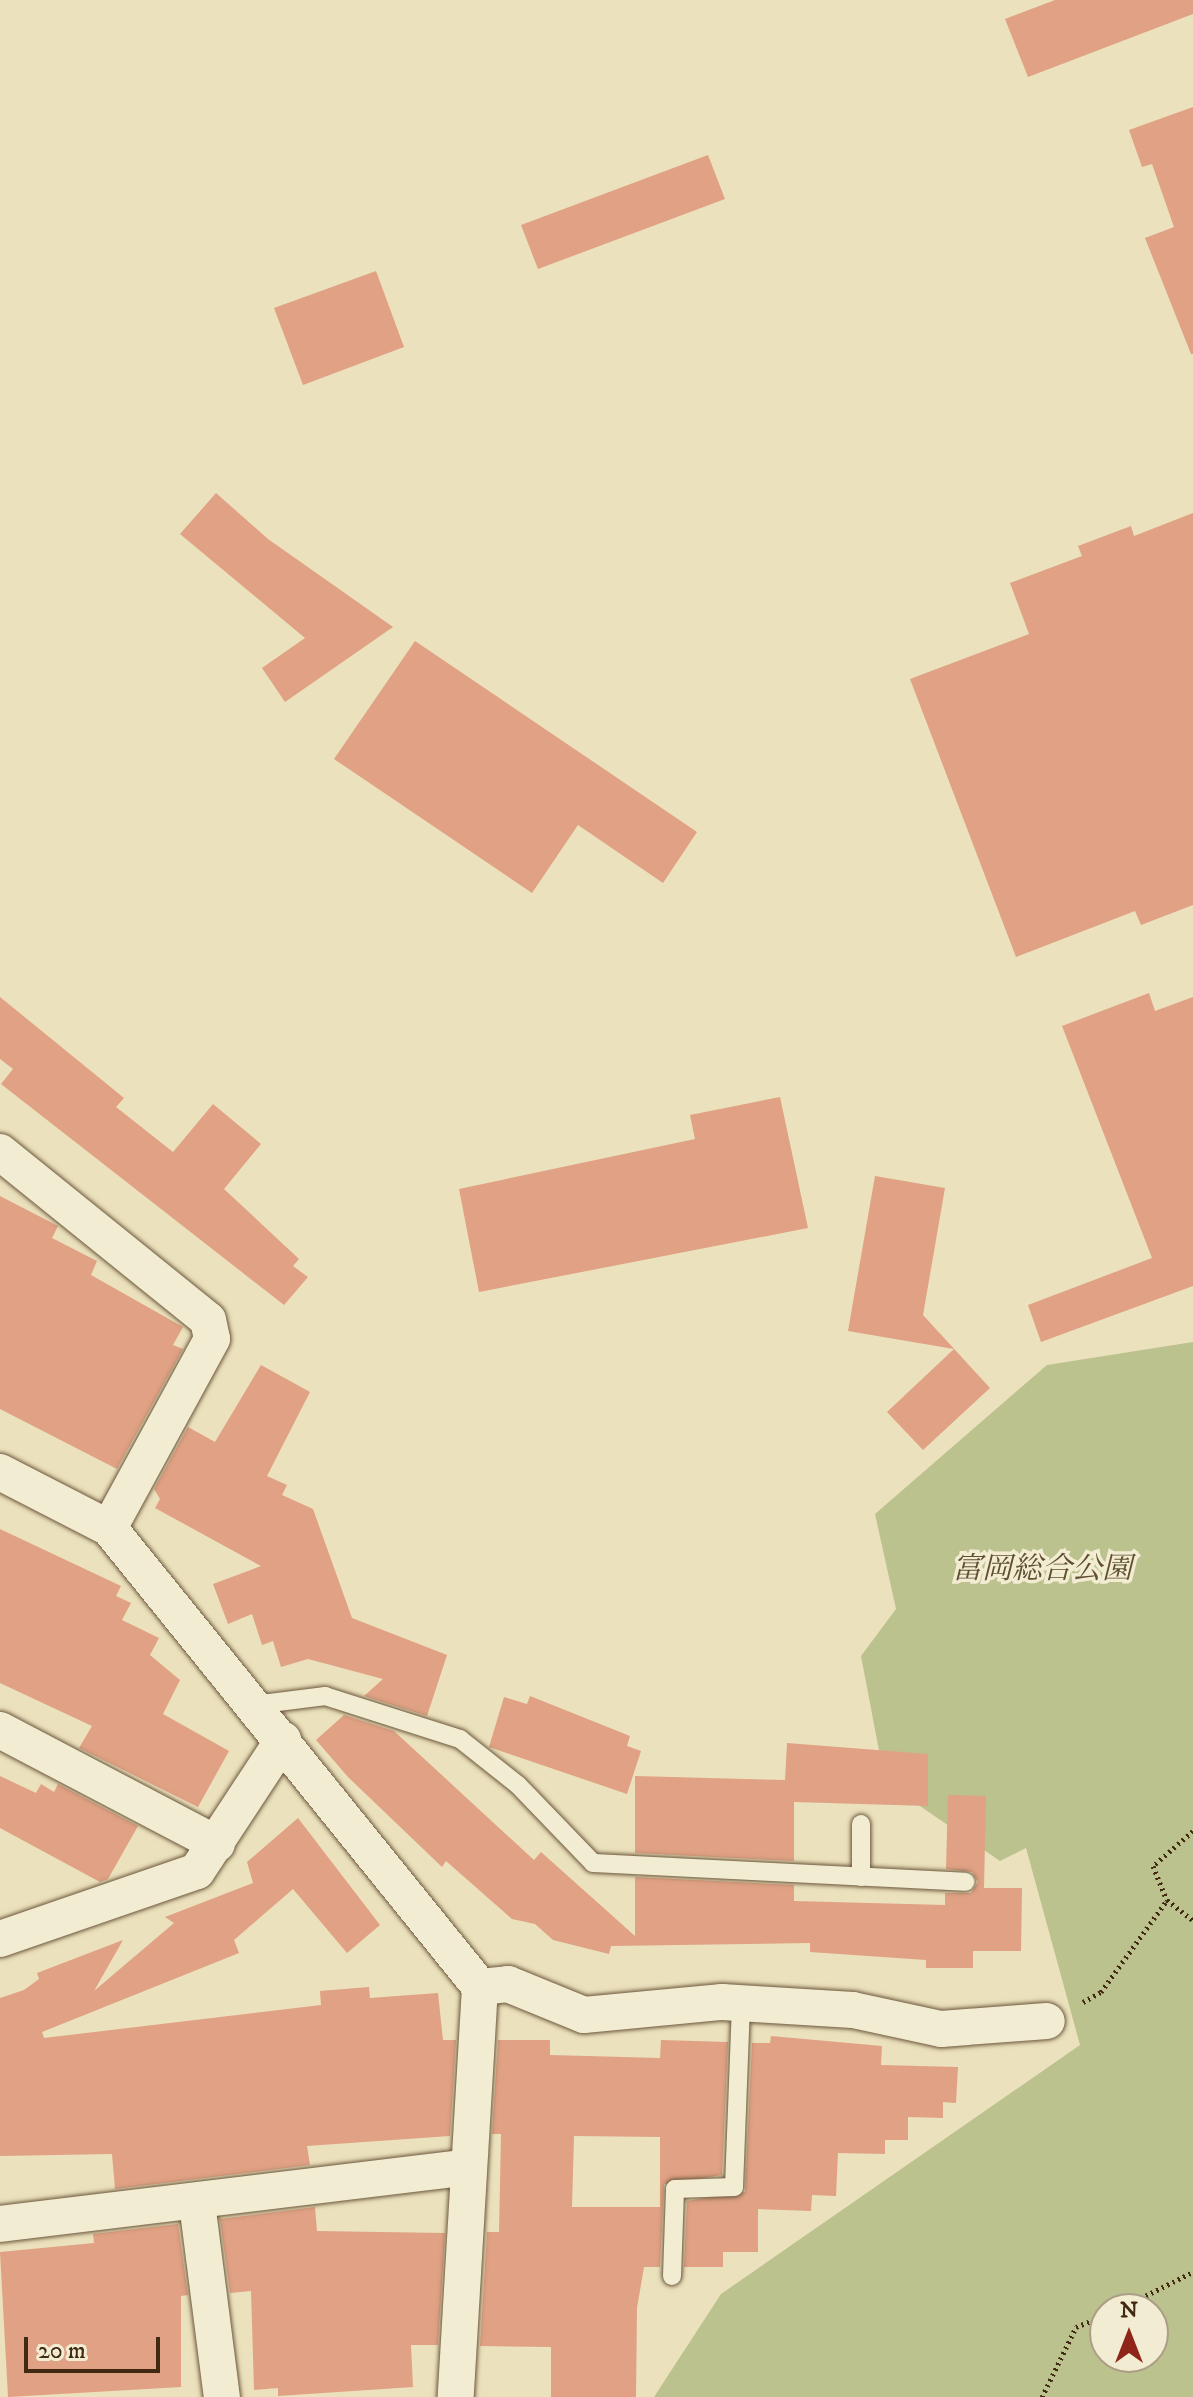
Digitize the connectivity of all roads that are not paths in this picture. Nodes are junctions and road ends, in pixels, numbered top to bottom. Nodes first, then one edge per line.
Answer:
1 (0, 1152) edge
2 (0, 1472) edge
3 (109, 1528) junction
4 (254, 1705) junction
5 (0, 1730) edge
6 (283, 1740) junction
7 (861, 1824) dead end
8 (217, 1844) junction
9 (861, 1877) junction
10 (966, 1882) dead end
11 (0, 1939) edge
12 (480, 1987) junction
13 (741, 2003) junction
14 (1047, 2021) road end
15 (464, 2168) junction
16 (197, 2203) junction
17 (0, 2224) edge
18 (672, 2276) dead end
19 (222, 2397) edge
20 (456, 2397) edge

1 - 3 street
2 - 3 street
3 - 4 street
4 - 6 street
4 - 9 lane
5 - 8 street
6 - 8 street
6 - 12 street
7 - 9 lane
8 - 11 street
9 - 10 lane
12 - 13 street
12 - 15 street
13 - 14 street
13 - 18 lane
15 - 16 street
15 - 20 street
16 - 17 street
16 - 19 street

